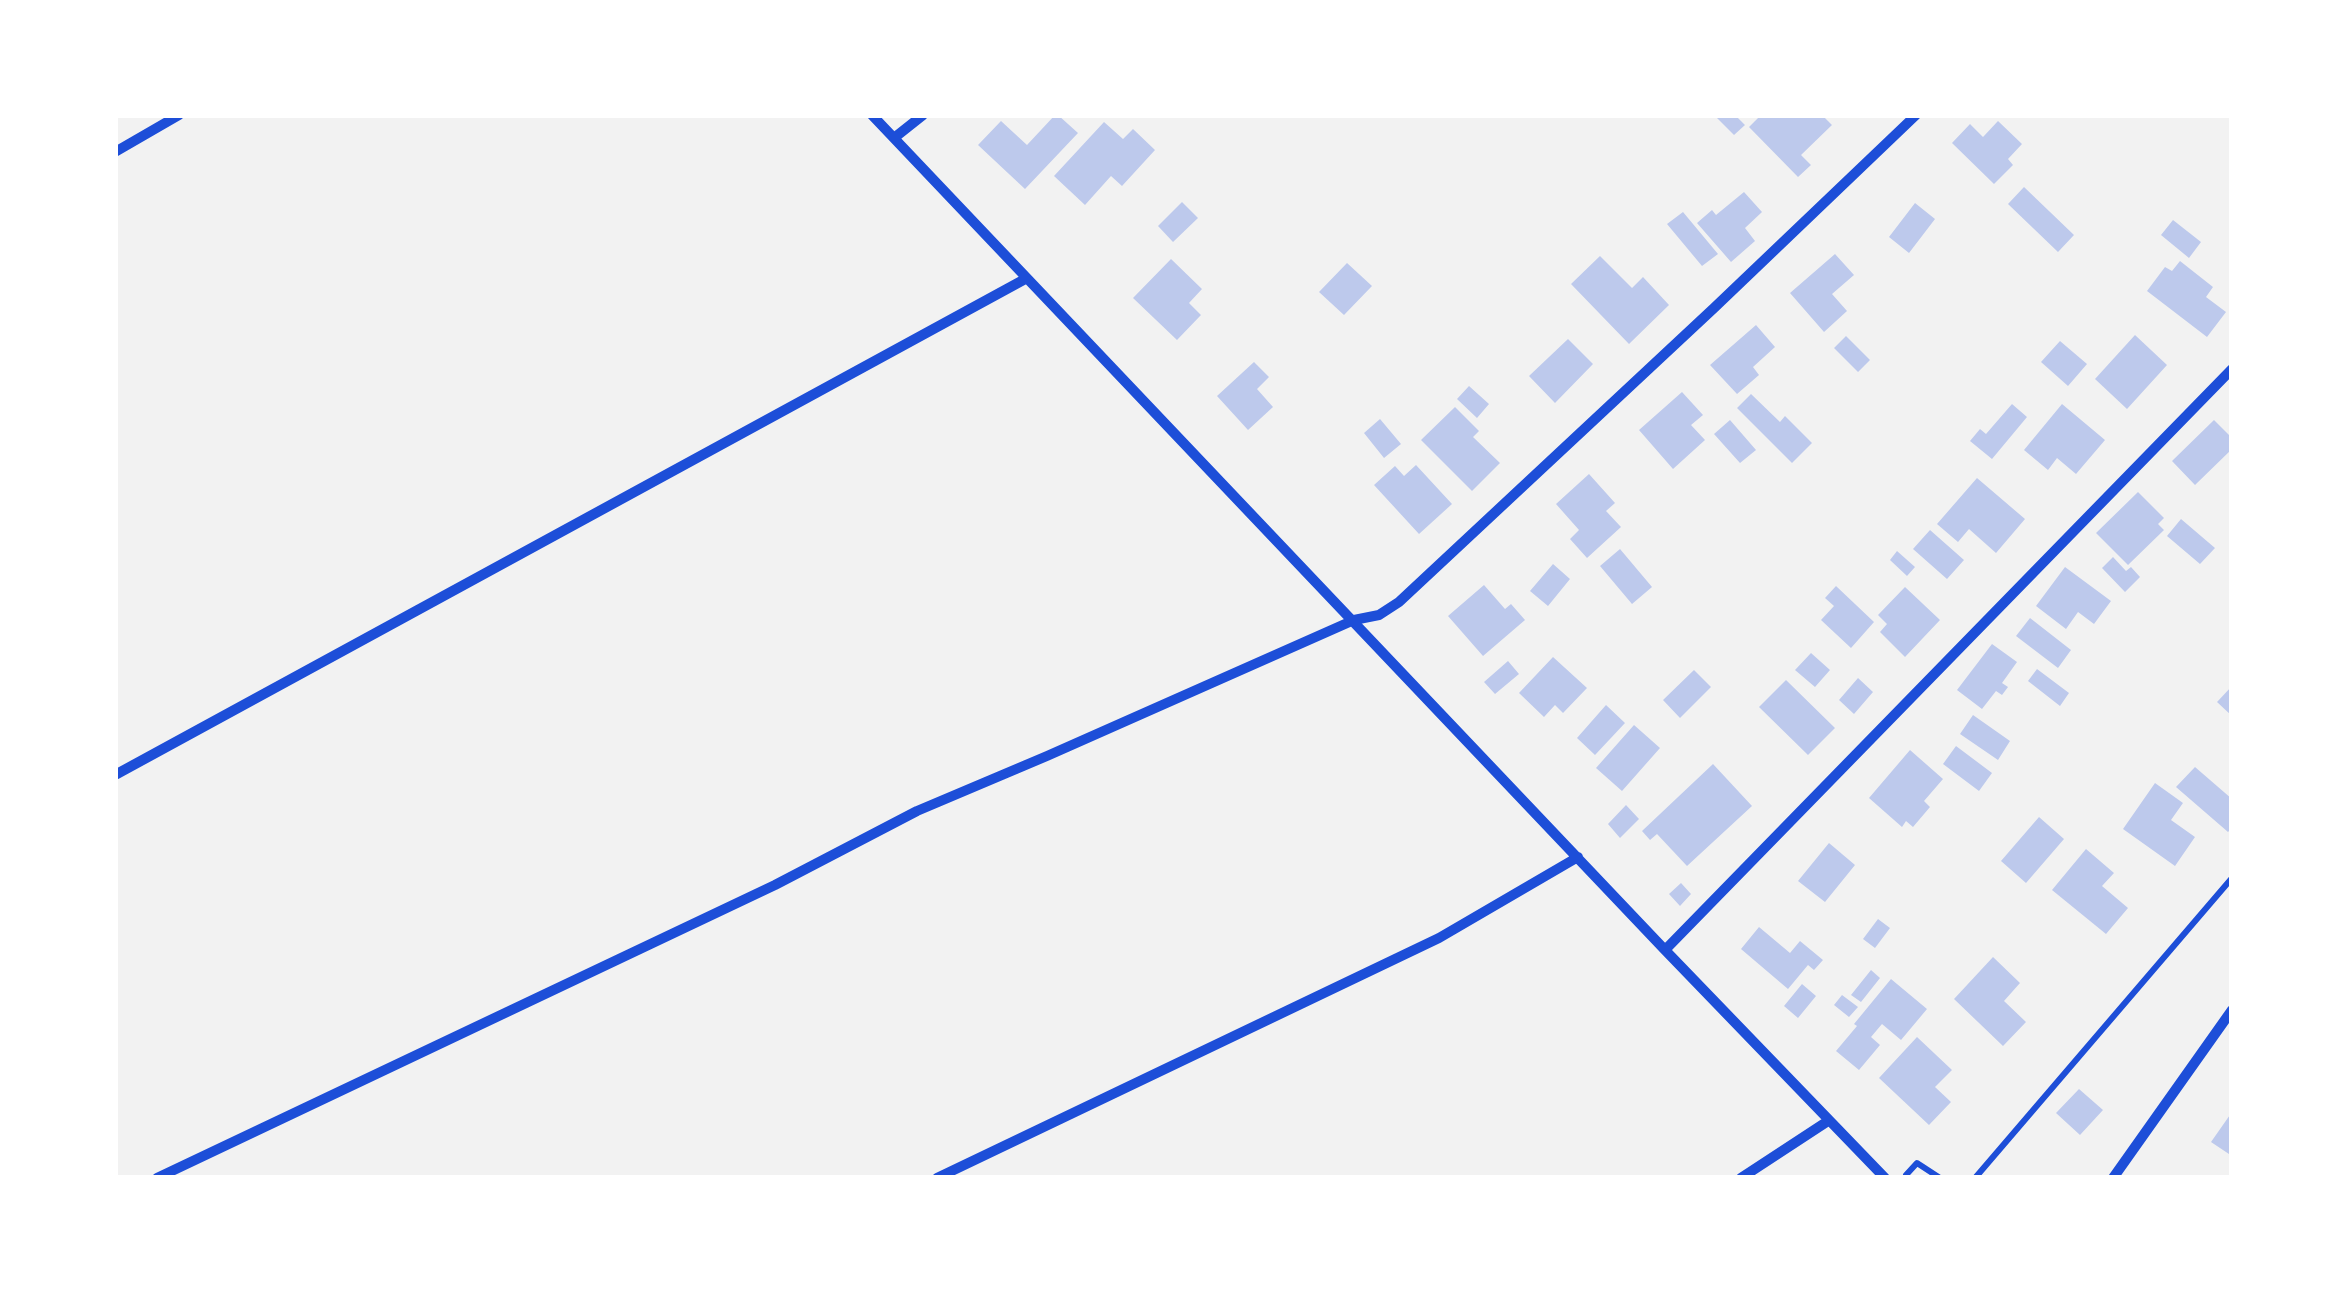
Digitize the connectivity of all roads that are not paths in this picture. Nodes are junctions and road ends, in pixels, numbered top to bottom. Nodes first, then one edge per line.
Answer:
1 (179, 115) edge
2 (872, 115) edge
3 (923, 115) edge
4 (1916, 115) edge
5 (894, 138) junction
6 (115, 152) edge
7 (1027, 278) junction
8 (2232, 370) edge
9 (1354, 620) junction
10 (115, 774) edge
11 (1578, 856) junction
12 (1665, 950) junction
13 (2232, 1010) edge
14 (1828, 1121) junction
15 (157, 1178) edge
16 (937, 1178) edge
17 (1742, 1178) edge
18 (1885, 1178) edge
19 (2113, 1178) edge

1 - 6 street
2 - 5 street
3 - 5 street
4 - 9 street
5 - 7 street
7 - 9 street
7 - 10 street
8 - 12 street
9 - 11 street
9 - 15 street
11 - 12 street
11 - 16 street
12 - 14 street
13 - 19 street
14 - 17 street
14 - 18 street

